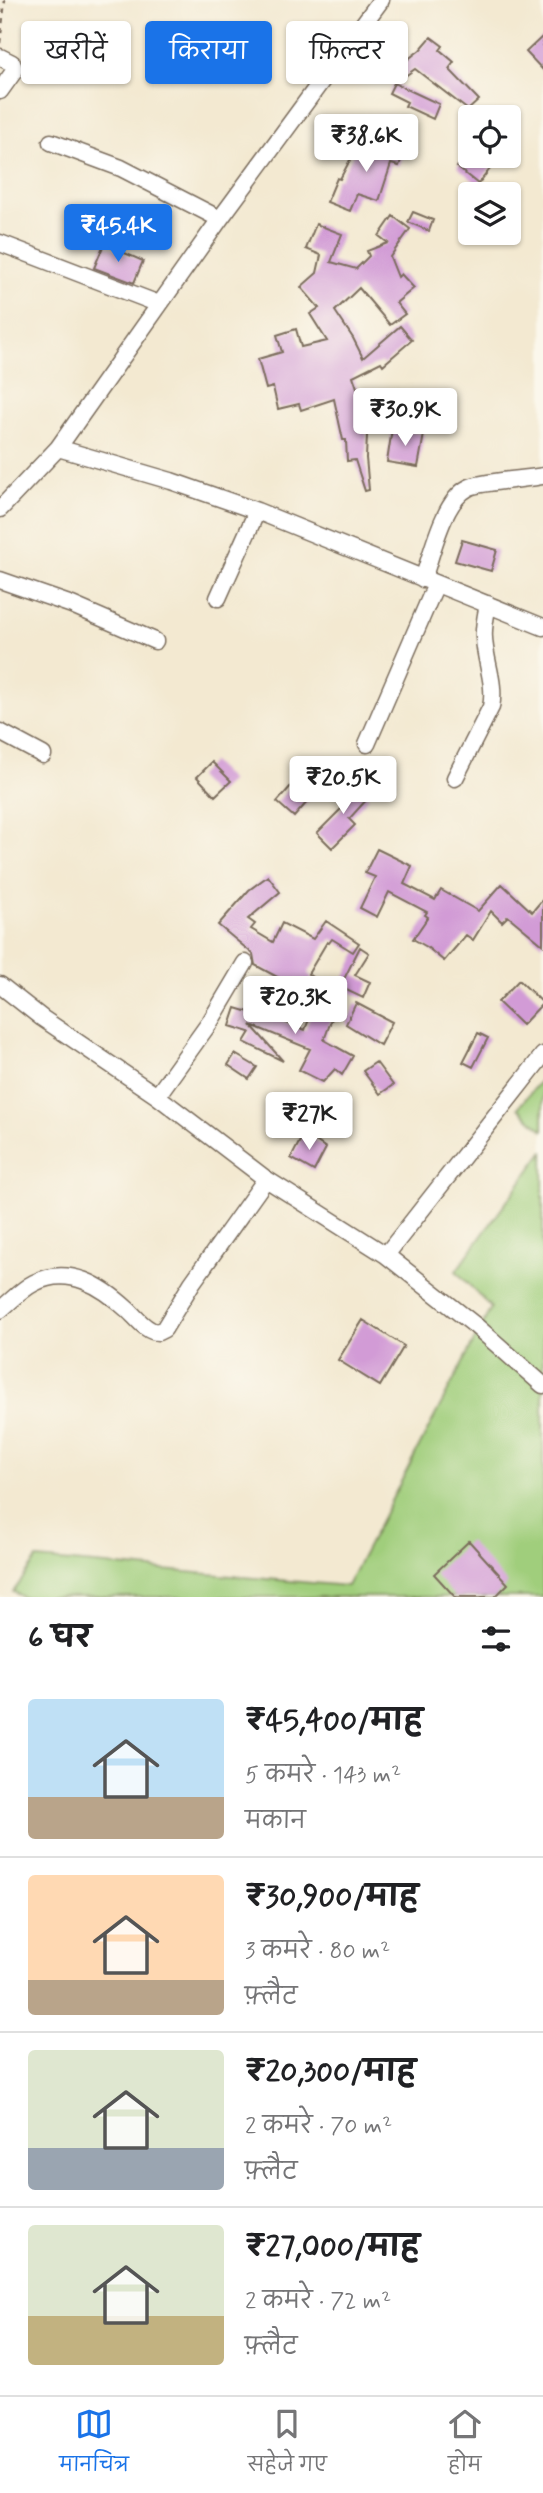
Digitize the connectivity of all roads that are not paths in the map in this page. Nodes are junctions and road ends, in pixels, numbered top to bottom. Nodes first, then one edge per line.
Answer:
1 (382, 0) edge
2 (0, 57) edge
3 (0, 91) edge
4 (51, 142) dead end
5 (220, 219) junction
6 (0, 243) edge
7 (159, 304) junction
8 (58, 448) junction
9 (543, 476) edge
10 (0, 509) edge
11 (257, 511) junction
12 (0, 579) edge
13 (429, 582) junction
14 (218, 598) dead end
15 (488, 604) junction
16 (543, 627) edge
17 (155, 641) dead end
18 (0, 732) edge
19 (366, 744) dead end
20 (43, 755) dead end
21 (455, 778) dead end
22 (245, 963) dead end
23 (0, 985) edge
24 (543, 1055) edge
25 (157, 1096) junction
26 (266, 1179) junction
27 (386, 1255) junction
28 (0, 1310) edge
29 (543, 1385) edge

1 - 5 street
2 - 3 street
4 - 5 street
5 - 7 street
6 - 7 street
7 - 8 street
8 - 10 street
8 - 11 street
9 - 13 street
11 - 13 street
11 - 14 street
12 - 17 street
13 - 15 street
13 - 19 street
15 - 16 street
15 - 21 street
18 - 20 street
22 - 25 street
23 - 25 street
24 - 27 street
25 - 26 street
26 - 27 street
26 - 28 street
27 - 29 street

